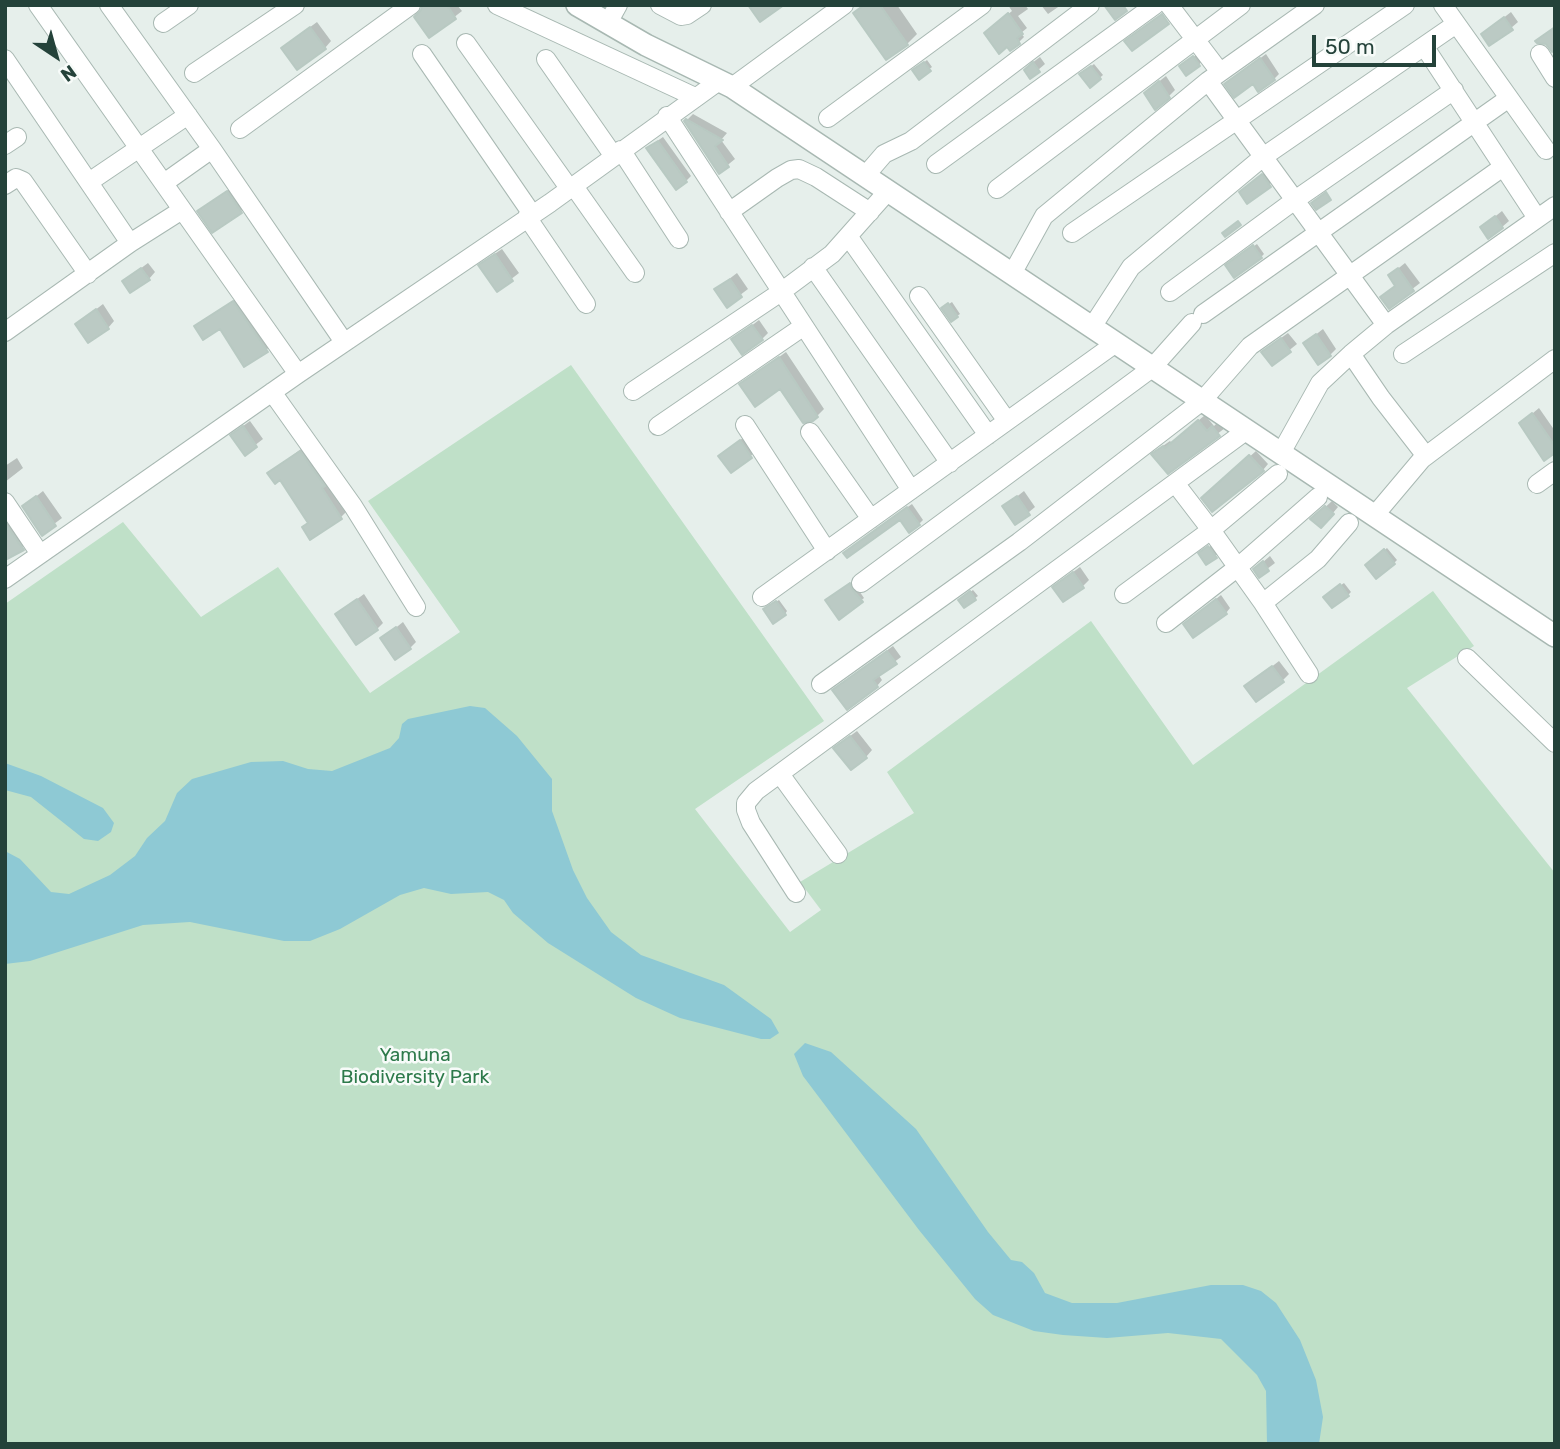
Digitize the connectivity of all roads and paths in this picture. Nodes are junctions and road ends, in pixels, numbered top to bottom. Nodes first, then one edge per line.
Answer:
1 (38, 5) edge
2 (108, 5) edge
3 (188, 5) edge
4 (295, 5) edge
5 (411, 5) edge
6 (497, 5) edge
7 (577, 5) edge
8 (660, 5) edge
9 (844, 5) edge
10 (982, 5) edge
11 (1090, 5) edge
12 (1155, 5) edge
13 (1169, 5) edge
14 (1241, 5) edge
15 (1315, 5) edge
16 (1405, 5) edge
17 (1443, 5) edge
18 (694, 10) edge
19 (613, 14) edge
20 (163, 23) dead end
21 (1456, 24) junction
22 (1196, 39) junction
23 (466, 43) dead end
24 (1424, 46) junction
25 (422, 54) dead end
26 (1540, 54) dead end
27 (5, 59) edge
28 (546, 59) dead end
29 (194, 73) dead end
30 (1214, 77) junction
31 (1555, 78) edge
32 (725, 84) junction
33 (1454, 90) junction
34 (695, 97) junction
35 (1509, 98) junction
36 (188, 116) junction
37 (667, 116) junction
38 (828, 118) dead end
39 (1237, 120) junction
40 (1475, 121) junction
41 (240, 129) dead end
42 (138, 148) junction
43 (212, 149) junction
44 (617, 153) junction
45 (1552, 153) edge
46 (1263, 157) junction
47 (936, 164) dead end
48 (1503, 167) junction
49 (865, 176) junction
50 (89, 182) junction
51 (164, 183) junction
52 (5, 185) edge
53 (571, 187) junction
54 (997, 189) dead end
55 (888, 191) junction
56 (1295, 200) junction
57 (1555, 206) edge
58 (182, 210) junction
59 (729, 212) junction
60 (870, 212) junction
61 (530, 215) junction
62 (1537, 218) junction
63 (1318, 232) junction
64 (1072, 233) dead end
65 (848, 236) junction
66 (679, 239) dead end
67 (130, 243) junction
68 (1555, 253) edge
69 (813, 267) junction
70 (635, 273) dead end
71 (88, 274) junction
72 (1012, 274) junction
73 (1349, 275) junction
74 (781, 292) junction
75 (1170, 292) dead end
76 (919, 296) dead end
77 (586, 304) dead end
78 (1386, 325) junction
79 (804, 326) junction
80 (1091, 327) junction
81 (5, 332) edge
82 (344, 342) junction
83 (1116, 344) junction
84 (1351, 354) junction
85 (1403, 354) dead end
86 (1555, 359) edge
87 (1152, 368) junction
88 (298, 374) junction
89 (633, 391) dead end
90 (272, 392) junction
91 (1202, 401) junction
92 (1007, 421) junction
93 (745, 425) dead end
94 (658, 426) dead end
95 (1247, 430) junction
96 (810, 432) dead end
97 (988, 435) junction
98 (1421, 460) junction
99 (950, 463) junction
100 (1280, 464) junction
101 (1555, 471) edge
102 (1175, 483) junction
103 (1537, 484) dead end
104 (911, 490) junction
105 (1318, 497) dead end
106 (5, 502) edge
107 (1374, 516) junction
108 (871, 519) junction
109 (1349, 523) dead end
110 (1212, 530) junction
111 (827, 551) junction
112 (40, 554) junction
113 (1238, 567) junction
114 (5, 579) edge
115 (861, 583) dead end
116 (1124, 594) dead end
117 (762, 597) dead end
118 (1263, 603) junction
119 (416, 607) dead end
120 (1166, 623) dead end
121 (1555, 636) edge
122 (1467, 658) dead end
123 (1309, 674) dead end
124 (821, 684) dead end
125 (1555, 743) edge
126 (780, 774) junction
127 (838, 853) dead end
128 (796, 893) dead end

1 - 42 street
2 - 36 street
3 - 20 street
4 - 29 street
5 - 41 street
6 - 34 street
7 - 19 street
8 - 18 street
9 - 32 street
10 - 38 street
11 - 49 street
12 - 47 street
13 - 22 street
14 - 22 street
15 - 30 street
16 - 39 street
17 - 21 street
19 - 32 street
21 - 24 street
21 - 35 street
22 - 30 street
22 - 54 street
23 - 53 street
24 - 33 street
24 - 46 street
25 - 61 street
26 - 31 street
27 - 50 street
28 - 44 street
30 - 39 street
30 - 72 street
32 - 34 street
32 - 49 street
33 - 40 street
33 - 56 street
34 - 37 street
35 - 40 street
35 - 45 street
36 - 42 street
36 - 43 street
37 - 44 street
37 - 59 street
39 - 46 street
39 - 64 street
40 - 48 street
40 - 63 street
42 - 50 street
42 - 51 street
43 - 51 street
43 - 82 street
44 - 53 street
44 - 66 street
46 - 56 street
46 - 80 street
48 - 62 street
48 - 73 street
49 - 55 street
50 - 67 street
51 - 58 street
52 - 71 street
53 - 61 street
53 - 70 street
55 - 60 street
55 - 72 street
56 - 63 street
56 - 75 street
57 - 62 street
58 - 67 street
58 - 88 street
59 - 60 street
59 - 74 street
60 - 65 street
61 - 77 street
61 - 82 street
62 - 78 street
63 - 73 street
63 - 87 street
65 - 69 street
65 - 97 street
67 - 71 street
68 - 85 street
69 - 74 street
69 - 99 street
71 - 81 street
72 - 80 street
73 - 78 street
73 - 91 street
74 - 79 street
74 - 89 street
76 - 92 street
78 - 84 street
79 - 94 street
79 - 104 street
80 - 83 street
82 - 88 street
83 - 87 street
83 - 92 street
84 - 98 street
84 - 100 street
86 - 98 street
87 - 91 street
87 - 115 street
88 - 90 street
90 - 112 street
90 - 119 street
91 - 95 street
91 - 124 street
92 - 97 street
93 - 111 street
95 - 100 street
95 - 102 street
96 - 108 street
97 - 99 street
98 - 107 street
99 - 104 street
100 - 107 street
100 - 110 street
101 - 103 street
102 - 110 street
102 - 126 street
104 - 108 street
105 - 113 street
106 - 112 street
107 - 121 street
108 - 111 street
109 - 118 street
110 - 113 street
110 - 116 street
111 - 117 street
112 - 114 street
113 - 118 street
113 - 120 street
118 - 123 street
122 - 125 street
126 - 127 street
126 - 128 street

